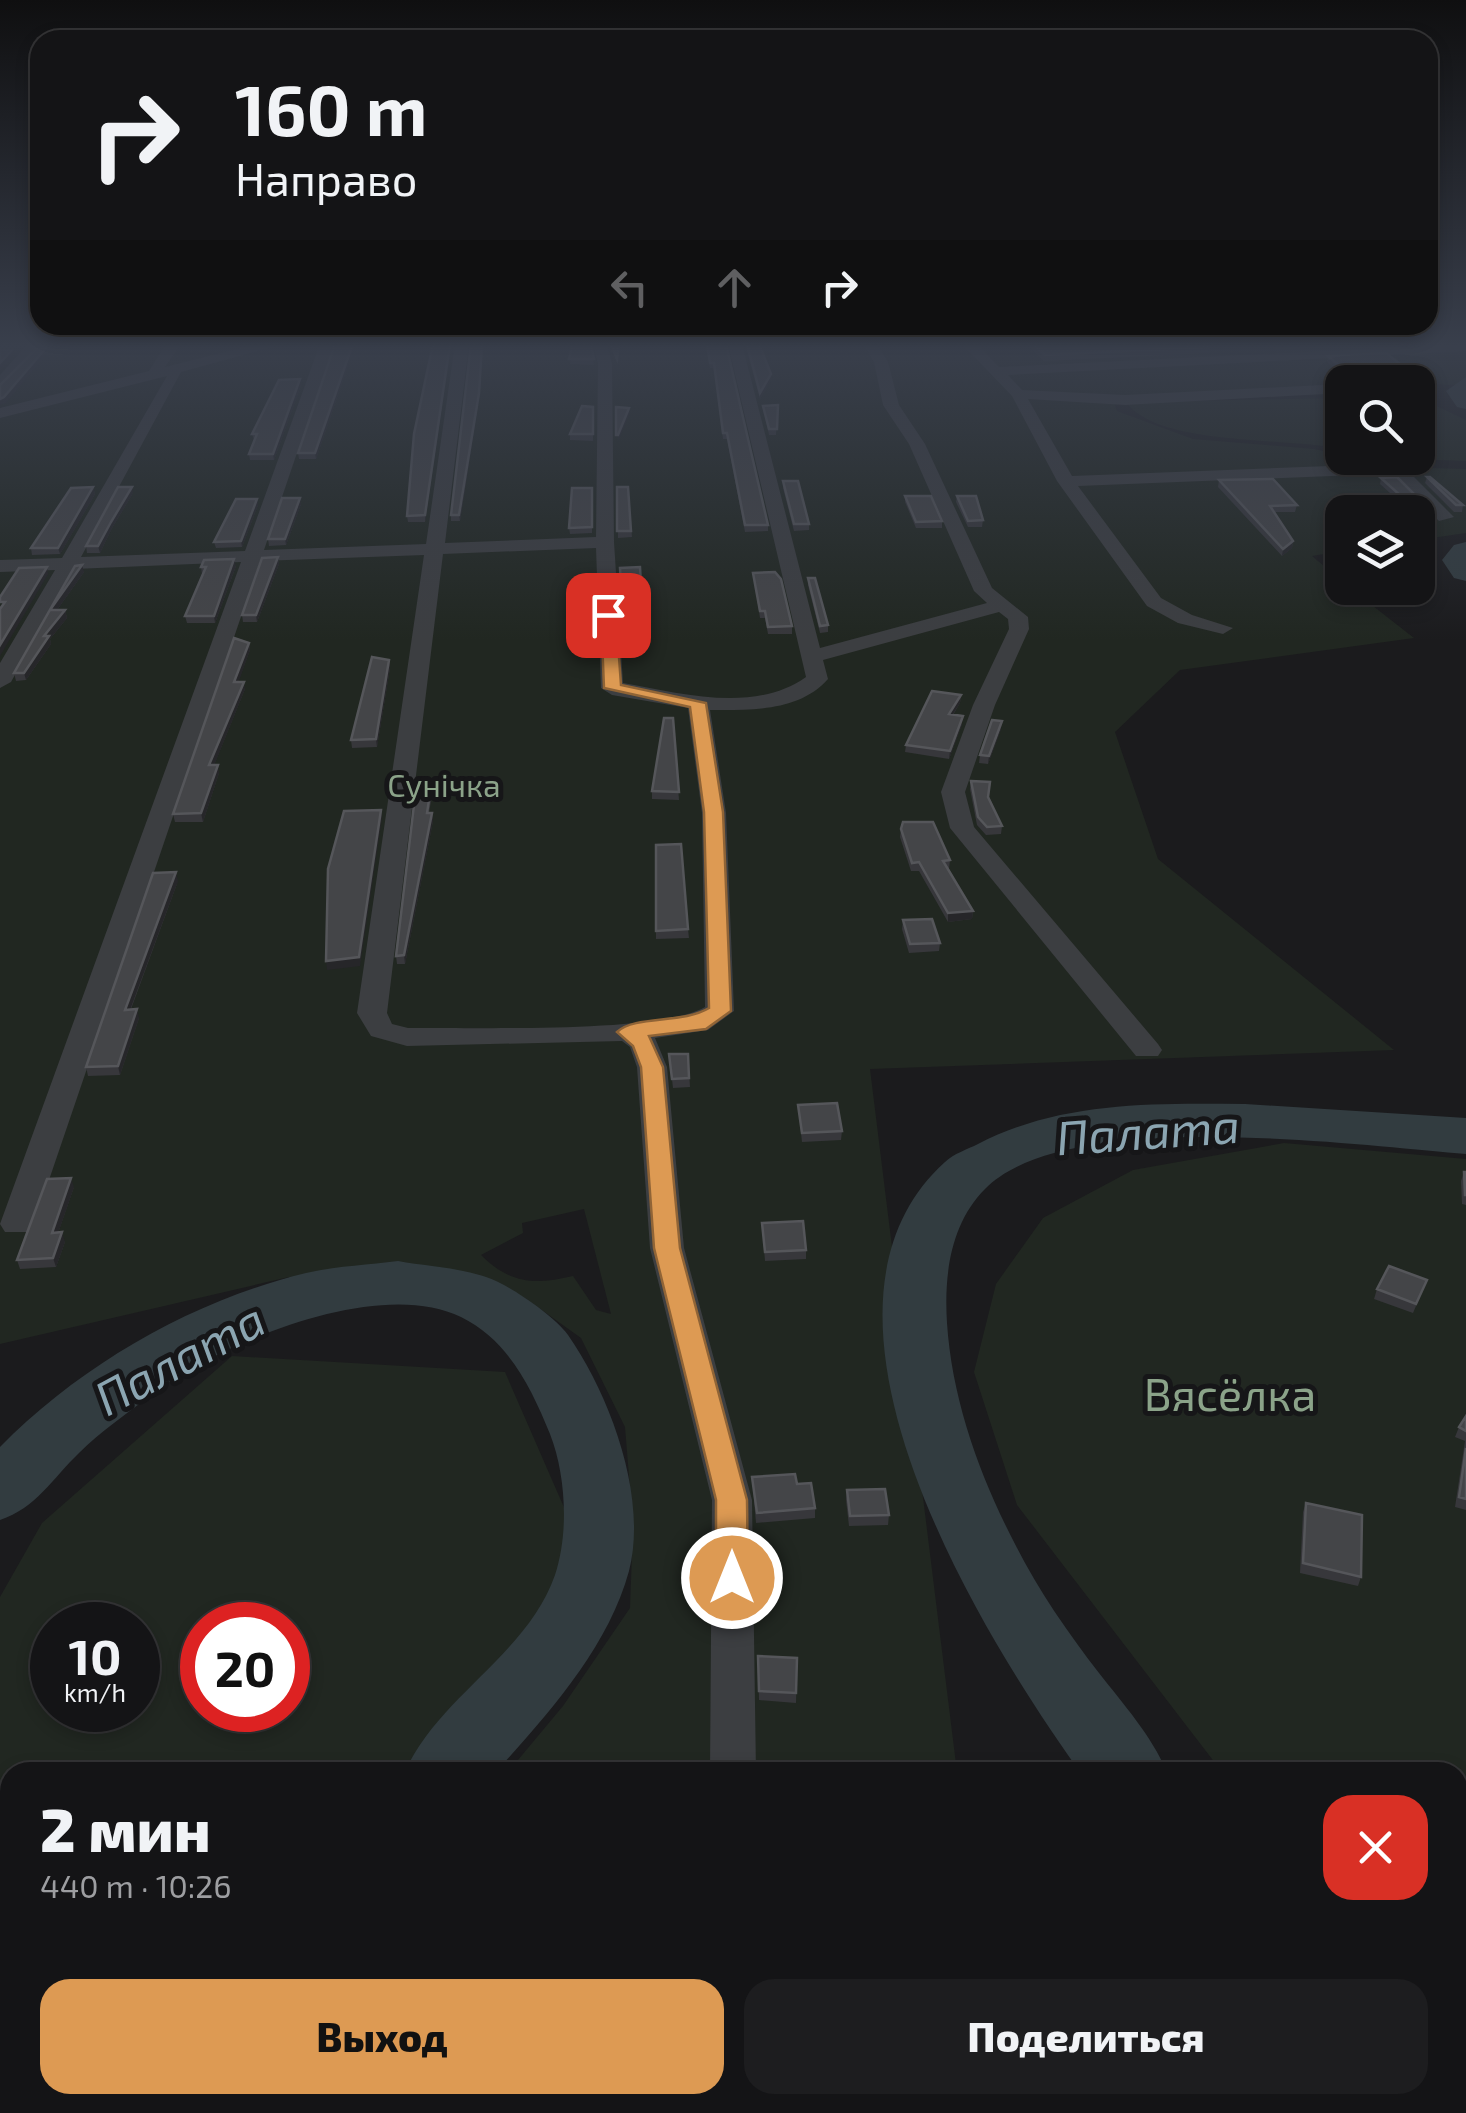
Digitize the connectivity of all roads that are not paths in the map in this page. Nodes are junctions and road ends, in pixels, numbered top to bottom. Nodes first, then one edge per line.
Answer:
1 (137, 443) edge
2 (292, 443) edge
3 (448, 443) edge
4 (604, 443) edge
5 (760, 443) edge
6 (916, 443) edge
7 (1045, 443) edge
8 (1066, 481) junction
9 (1446, 516) dead end
10 (605, 542) junction
11 (433, 552) junction
12 (253, 555) junction
13 (68, 564) junction
14 (0, 566) edge
15 (1003, 605) junction
16 (1223, 628) dead end
17 (814, 656) junction
18 (0, 682) edge
19 (698, 703) junction
20 (628, 1032) junction
21 (1147, 1050) dead end
22 (17, 1224) dead end
23 (733, 1762) edge

1 - 13 street
2 - 12 street
3 - 11 street
4 - 10 street
5 - 17 street
6 - 15 street
7 - 8 street
8 - 9 street
8 - 16 street
10 - 11 street
10 - 19 street
11 - 12 street
11 - 20 street
12 - 13 street
12 - 22 street
13 - 14 street
13 - 18 street
15 - 17 street
15 - 21 street
17 - 19 street
19 - 20 street
20 - 23 street

